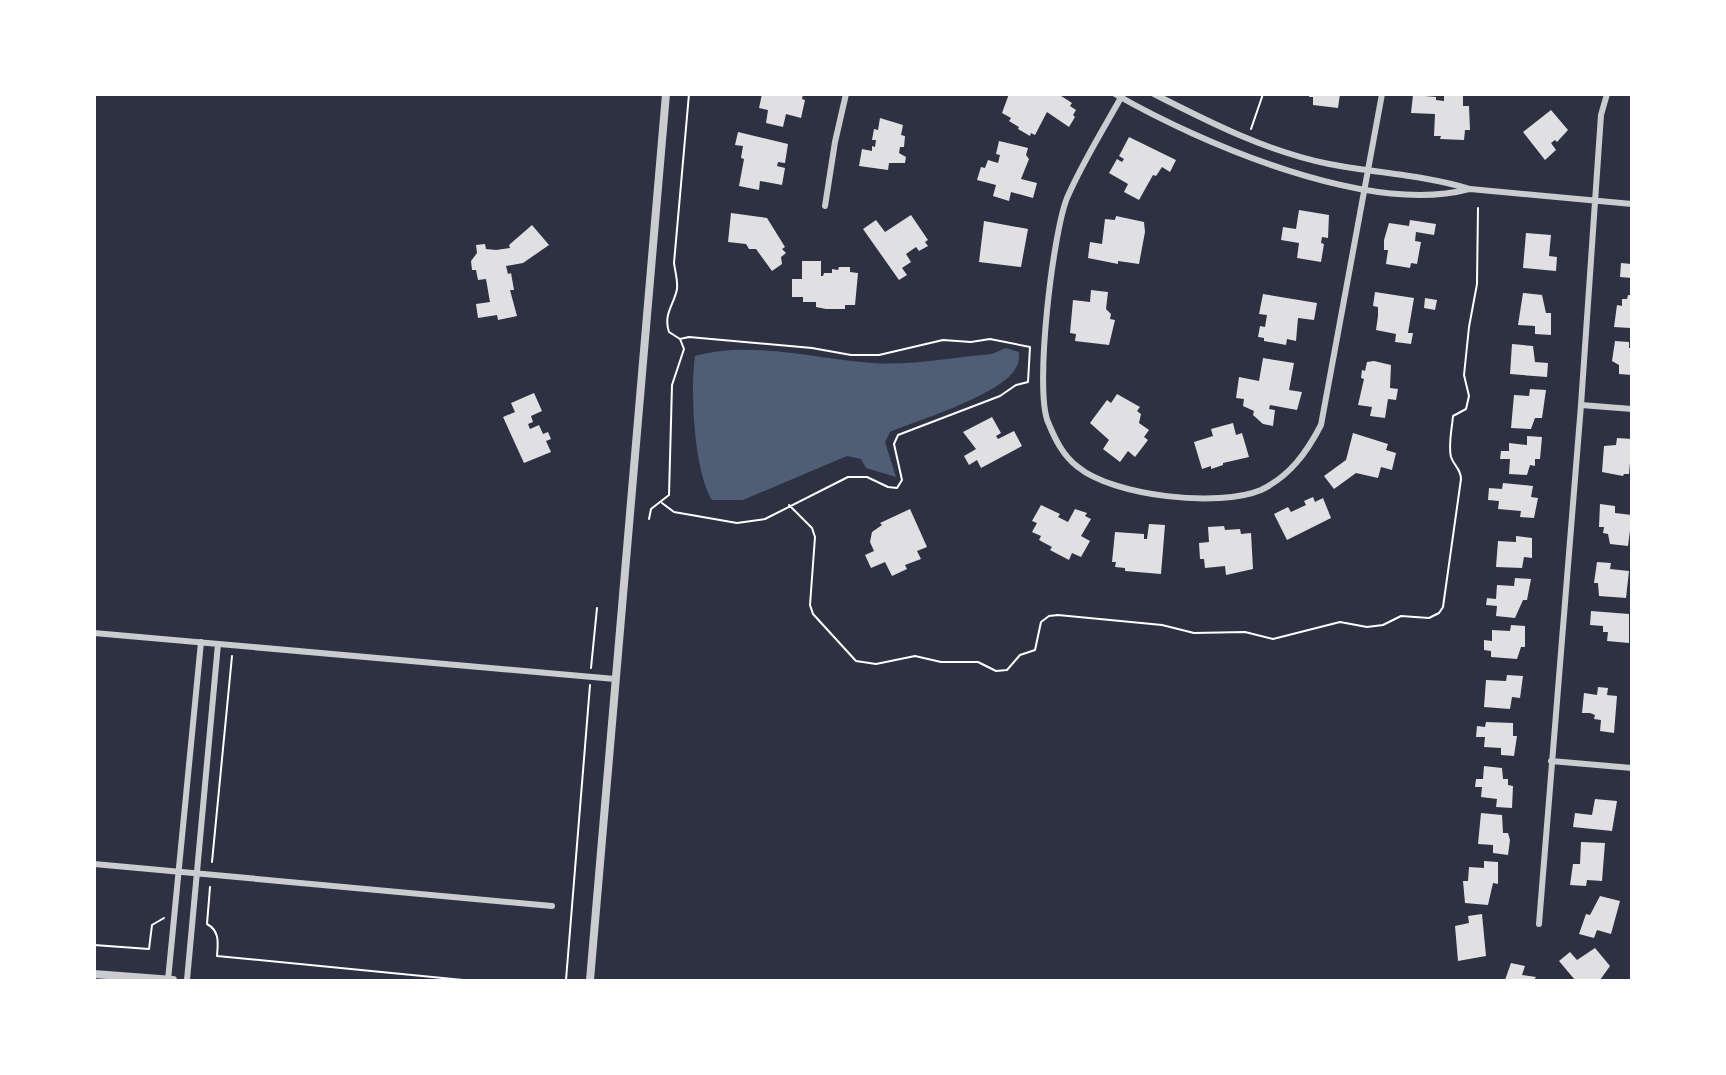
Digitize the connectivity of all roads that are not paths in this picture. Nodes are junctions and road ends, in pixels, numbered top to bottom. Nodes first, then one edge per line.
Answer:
1 (666, 94) edge
2 (846, 94) edge
3 (1154, 94) edge
4 (1383, 94) edge
5 (1607, 94) edge
6 (1120, 96) edge
7 (1368, 170) junction
8 (1365, 188) junction
9 (1470, 189) junction
10 (1595, 201) junction
11 (1632, 204) edge
12 (825, 206) dead end
13 (1581, 405) junction
14 (1632, 409) edge
15 (94, 633) edge
16 (201, 642) junction
17 (218, 644) junction
18 (615, 679) junction
19 (1551, 761) junction
20 (1632, 768) edge
21 (94, 864) edge
22 (178, 871) junction
23 (197, 872) junction
24 (552, 906) dead end
25 (1539, 924) dead end
26 (94, 974) edge
27 (168, 980) edge
28 (173, 981) edge
29 (187, 981) edge
30 (590, 981) edge

1 - 18 street
2 - 12 street
3 - 7 street
4 - 7 street
5 - 10 street
6 - 8 street
6 - 8 street
7 - 8 street
7 - 9 street
8 - 9 street
9 - 10 street
10 - 11 street
10 - 13 street
13 - 14 street
13 - 19 street
15 - 16 street
16 - 17 street
16 - 22 street
17 - 18 street
17 - 23 street
18 - 30 street
19 - 20 street
19 - 25 street
21 - 22 street
22 - 23 street
22 - 27 street
23 - 24 street
23 - 29 street
26 - 27 street
27 - 28 street

